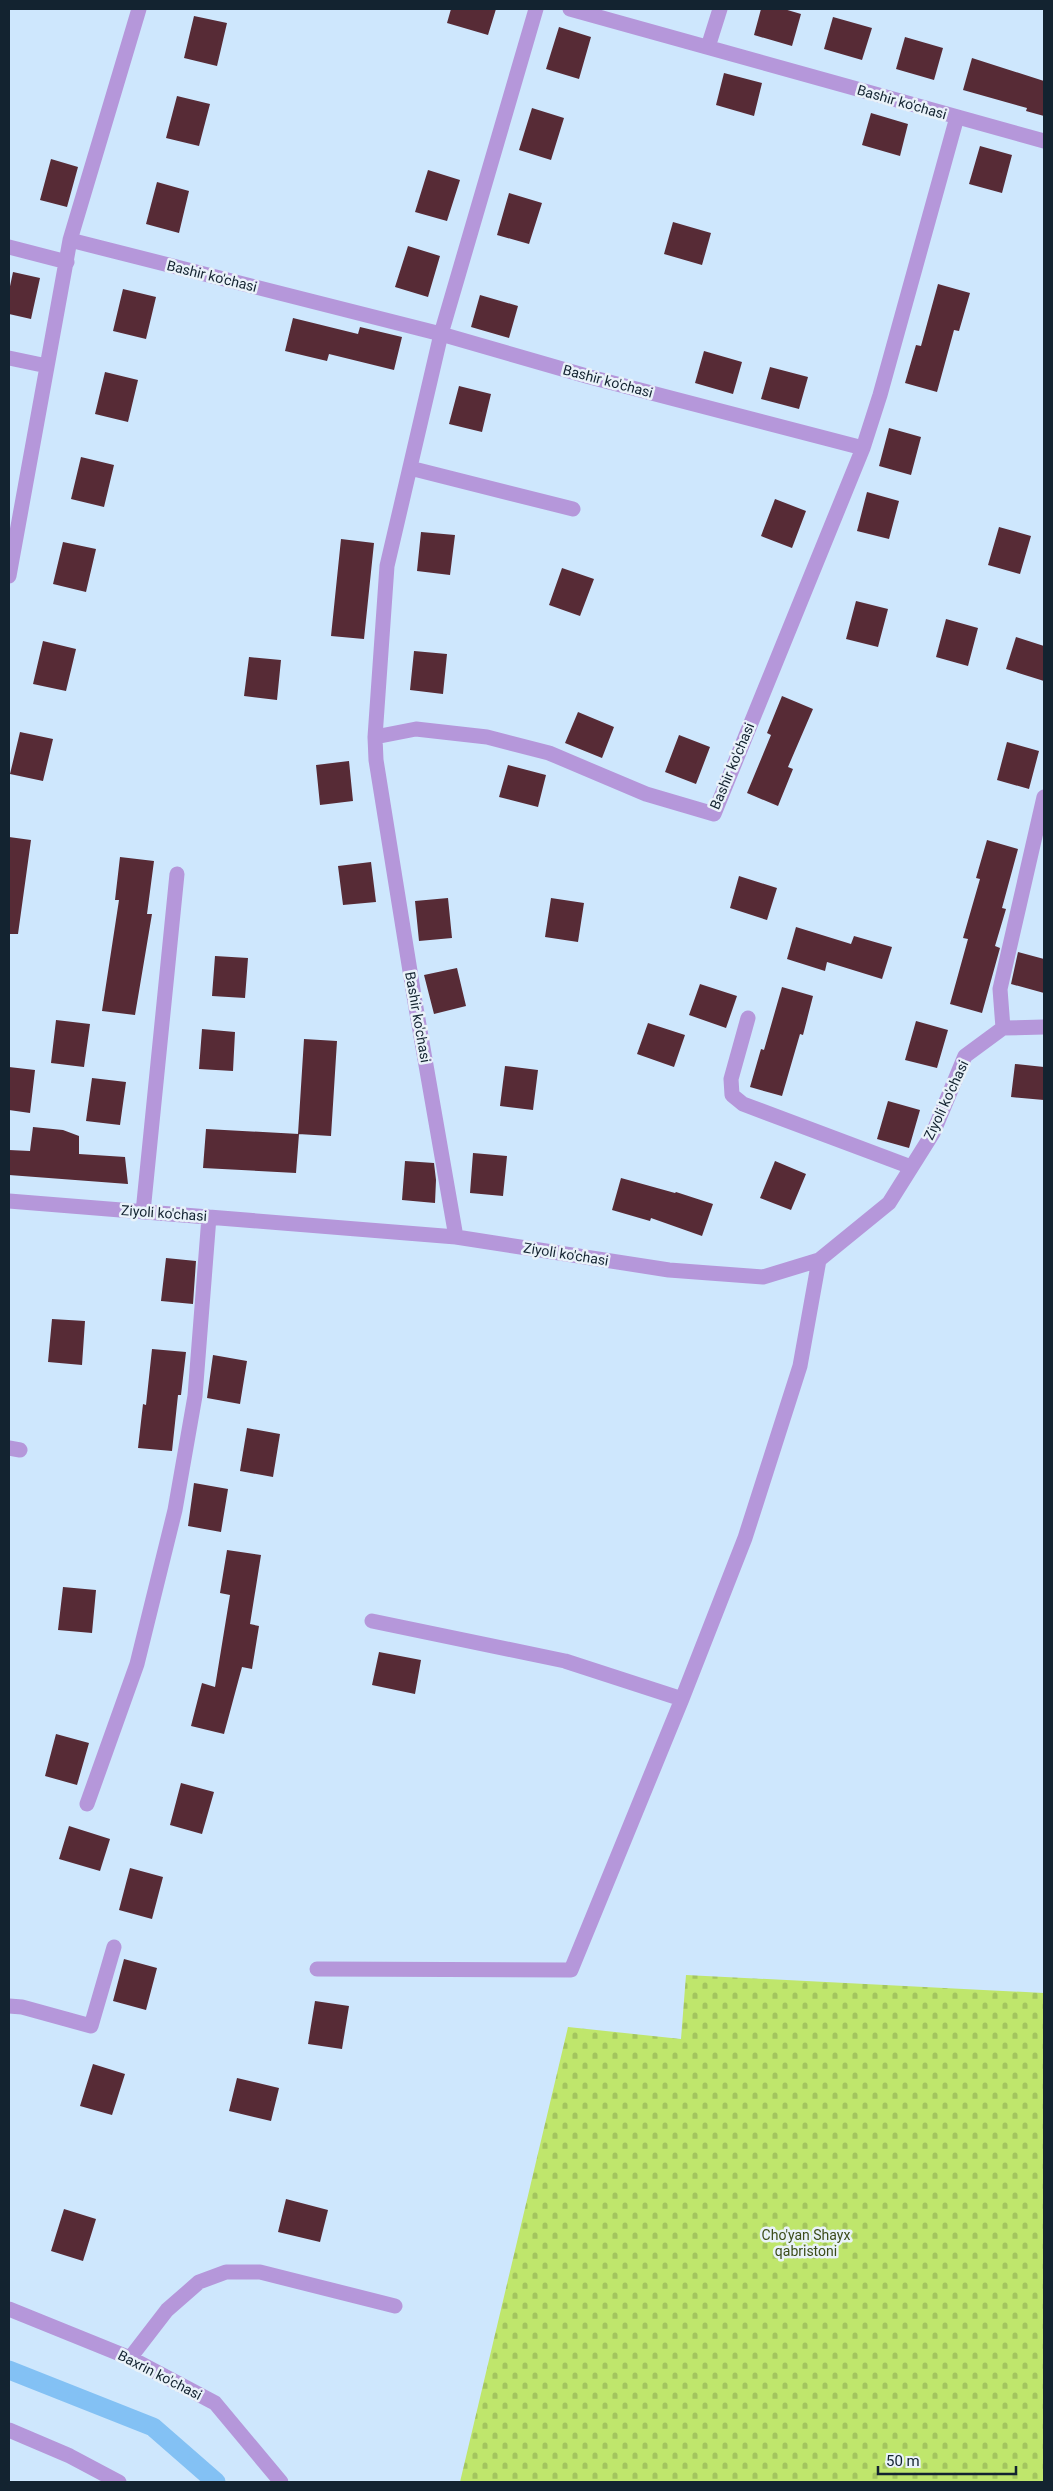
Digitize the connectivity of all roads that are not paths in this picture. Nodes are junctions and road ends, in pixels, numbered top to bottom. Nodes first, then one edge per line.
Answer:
1 (139, 9) edge
2 (536, 9) edge
3 (570, 9) edge
4 (720, 9) edge
5 (708, 47) junction
6 (957, 117) junction
7 (1044, 142) edge
8 (70, 240) junction
9 (9, 247) edge
10 (66, 262) junction
11 (441, 334) junction
12 (9, 358) edge
13 (47, 366) junction
14 (863, 448) junction
15 (410, 468) junction
16 (573, 509) dead end
17 (9, 576) edge
18 (375, 737) junction
19 (1044, 797) edge
20 (177, 874) dead end
21 (748, 1018) dead end
22 (1044, 1026) edge
23 (1003, 1028) junction
24 (911, 1168) junction
25 (9, 1202) edge
26 (143, 1212) junction
27 (209, 1217) junction
28 (456, 1237) junction
29 (819, 1260) junction
30 (372, 1620) dead end
31 (682, 1699) junction
32 (88, 1804) dead end
33 (114, 1947) dead end
34 (318, 1969) dead end
35 (9, 2006) edge
36 (395, 2306) dead end
37 (9, 2309) edge
38 (130, 2358) junction
39 (9, 2430) edge
40 (119, 2482) edge
41 (281, 2482) edge

1 - 8 street
2 - 11 street, Bashir ko'chasi
3 - 5 street, Bashir ko'chasi
4 - 5 street
5 - 6 street, Bashir ko'chasi
6 - 7 street, Bashir ko'chasi
6 - 14 street, Bashir ko'chasi
8 - 10 street
8 - 11 street, Bashir ko'chasi
9 - 10 street
10 - 13 street
11 - 14 street, Bashir ko'chasi
11 - 15 street, Bashir ko'chasi
12 - 13 street
13 - 17 street
14 - 18 street, Bashir ko'chasi
15 - 16 street
15 - 18 street, Bashir ko'chasi
18 - 28 street, Bashir ko'chasi
19 - 23 street
20 - 26 street
21 - 24 street
22 - 23 street
23 - 24 street, Ziyoli ko'chasi
24 - 29 street, Ziyoli ko'chasi
25 - 26 street, Ziyoli ko'chasi
26 - 27 street, Ziyoli ko'chasi
27 - 28 street, Ziyoli ko'chasi
27 - 32 street
28 - 29 street, Ziyoli ko'chasi
29 - 31 street
30 - 31 street
31 - 34 street
33 - 35 street
36 - 38 street
37 - 38 street, Baxrin ko'chasi
38 - 41 street, Baxrin ko'chasi
39 - 40 street

